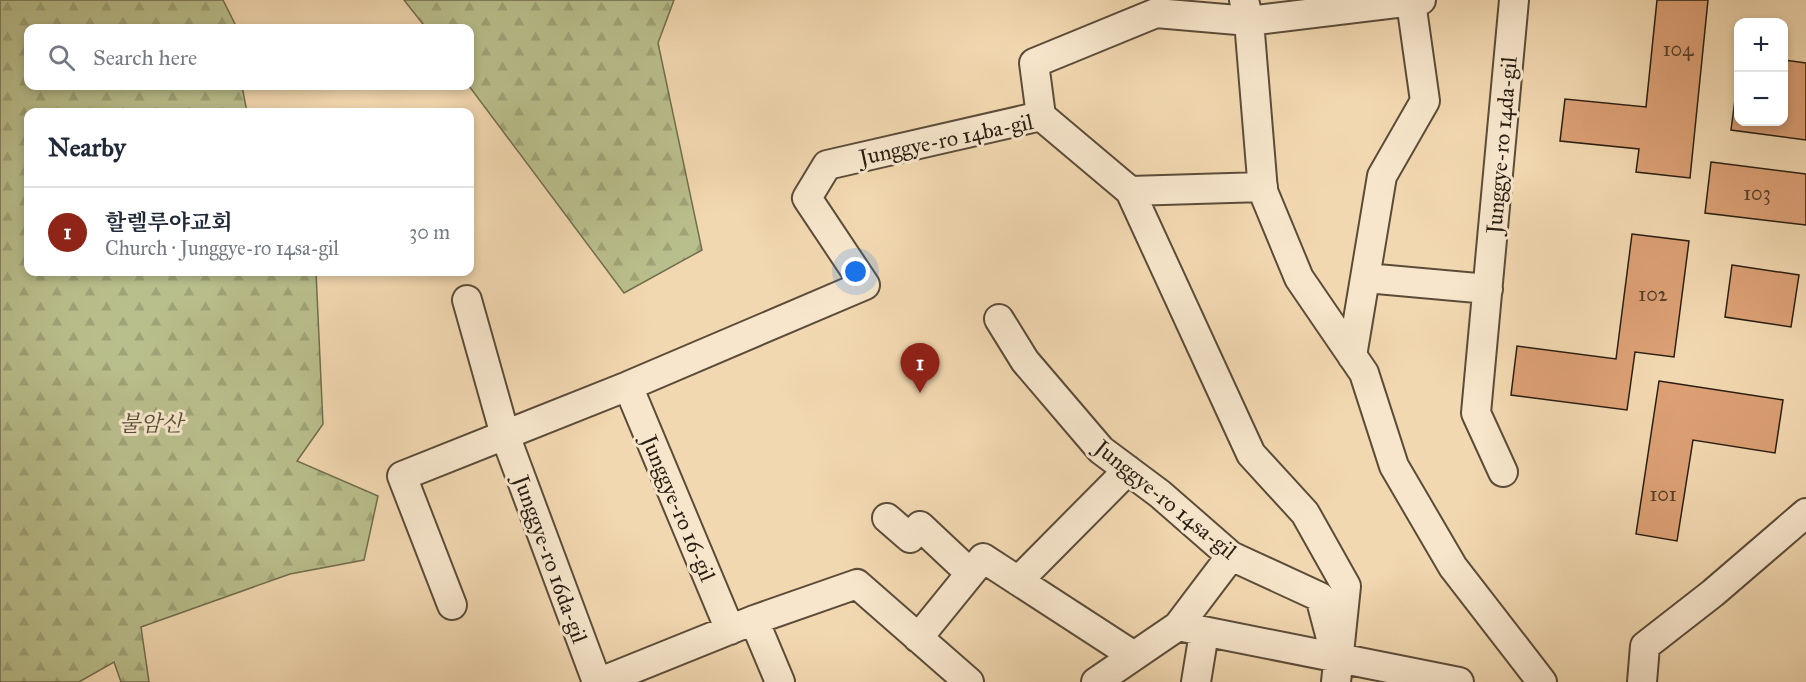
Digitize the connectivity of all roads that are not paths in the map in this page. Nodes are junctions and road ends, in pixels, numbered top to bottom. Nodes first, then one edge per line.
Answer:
1 (1514, 0) edge
2 (1416, 1) edge
3 (1151, 7) edge
4 (1246, 11) edge
5 (1041, 116) junction
6 (1263, 187) junction
7 (1130, 191) junction
8 (1366, 278) junction
9 (1488, 289) junction
10 (467, 300) dead end
11 (999, 319) dead end
12 (1352, 356) junction
13 (628, 386) junction
14 (506, 435) junction
15 (1128, 470) junction
16 (1503, 472) dead end
17 (1806, 513) edge
18 (887, 518) dead end
19 (1231, 556) junction
20 (970, 573) junction
21 (1018, 581) junction
22 (452, 605) dead end
23 (742, 625) junction
24 (1191, 629) junction
25 (918, 638) junction
26 (1134, 656) junction
27 (1337, 671) edge
28 (598, 682) edge
29 (780, 682) edge
30 (969, 682) edge
31 (1096, 682) edge
32 (1196, 682) edge
33 (1459, 682) edge
34 (1542, 682) edge
35 (1642, 682) edge

1 - 9 street, Junggye-ro 14da-gil
2 - 4 street
2 - 8 street
3 - 4 street
3 - 5 street
4 - 6 street
5 - 7 street, Junggye-ro 14ba-gil
5 - 13 street, Junggye-ro 14ba-gil
6 - 7 street
6 - 12 street
7 - 27 street, Junggye-ro 14ba-gil
8 - 9 street
8 - 12 street
9 - 16 street, Junggye-ro 14da-gil
10 - 14 street, Junggye-ro 16da-gil
11 - 15 street, Junggye-ro 14sa-gil
12 - 34 street
13 - 14 street
13 - 23 street, Junggye-ro 16-gil
14 - 22 street
14 - 28 street, Junggye-ro 16da-gil
15 - 19 street, Junggye-ro 14sa-gil
15 - 21 street
17 - 35 street
18 - 20 street
19 - 24 street
19 - 27 street, Junggye-ro 14sa-gil
20 - 21 street
20 - 25 street
21 - 26 street
23 - 25 street
23 - 28 street
23 - 29 street, Junggye-ro 16-gil
24 - 26 street
24 - 27 street
24 - 32 street
25 - 30 street
26 - 31 street
27 - 33 street

